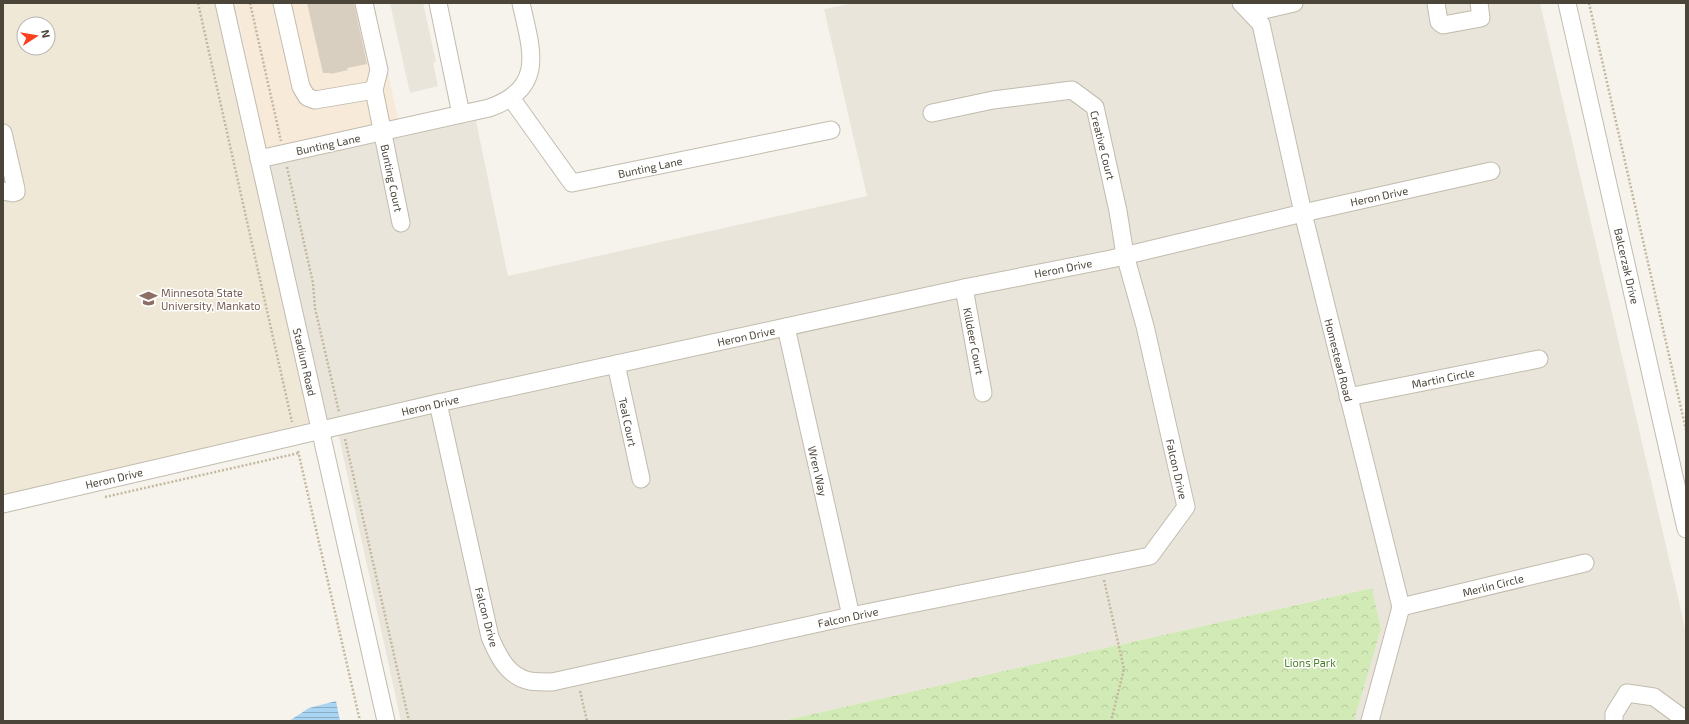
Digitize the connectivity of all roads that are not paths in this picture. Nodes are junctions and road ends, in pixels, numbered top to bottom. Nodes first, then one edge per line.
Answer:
1 (224, 3) edge
2 (282, 3) edge
3 (364, 3) edge
4 (438, 3) edge
5 (521, 3) edge
6 (1291, 3) edge
7 (1436, 3) edge
8 (1479, 3) edge
9 (1567, 3) edge
10 (1246, 8) edge
11 (374, 90) junction
12 (511, 98) junction
13 (932, 113) dead end
14 (461, 114) junction
15 (831, 130) dead end
16 (382, 132) junction
17 (3, 133) edge
18 (260, 159) junction
19 (1491, 171) dead end
20 (3, 191) edge
21 (1303, 213) junction
22 (402, 223) dead end
23 (1125, 255) junction
24 (964, 288) junction
25 (786, 327) junction
26 (1539, 359) dead end
27 (616, 364) junction
28 (984, 394) dead end
29 (1348, 397) junction
30 (438, 403) junction
31 (320, 430) junction
32 (640, 479) dead end
33 (3, 504) edge
34 (1686, 529) edge
35 (1585, 563) dead end
36 (1401, 607) junction
37 (851, 616) junction
38 (386, 721) edge
39 (1370, 721) edge
40 (1614, 721) edge
41 (1681, 721) edge

1 - 18 street, Stadium Road
2 - 11 street
3 - 11 street
4 - 14 street
5 - 12 street, Bunting Lane
6 - 10 street
7 - 8 street
9 - 34 street, Balcerzak Drive
10 - 21 street, Homestead Road
11 - 16 street, Bunting Court
12 - 14 street, Bunting Lane
12 - 15 street, Bunting Lane
13 - 23 street, Creative Court
14 - 16 street, Bunting Lane
16 - 18 street, Bunting Lane
16 - 22 street, Bunting Court
17 - 20 street
18 - 31 street, Stadium Road
19 - 21 street, Heron Drive
21 - 23 street, Heron Drive
21 - 29 street, Homestead Road
23 - 24 street, Heron Drive
23 - 37 street, Falcon Drive
24 - 25 street, Heron Drive
24 - 28 street, Killdeer Court
25 - 27 street, Heron Drive
25 - 37 street, Wren Way
26 - 29 street, Martin Circle
27 - 30 street, Heron Drive
27 - 32 street, Teal Court
29 - 36 street, Homestead Road
30 - 31 street, Heron Drive
30 - 37 street, Falcon Drive
31 - 33 street, Heron Drive
31 - 38 street, Stadium Road
35 - 36 street, Merlin Circle
36 - 39 street, Homestead Road
40 - 41 street

